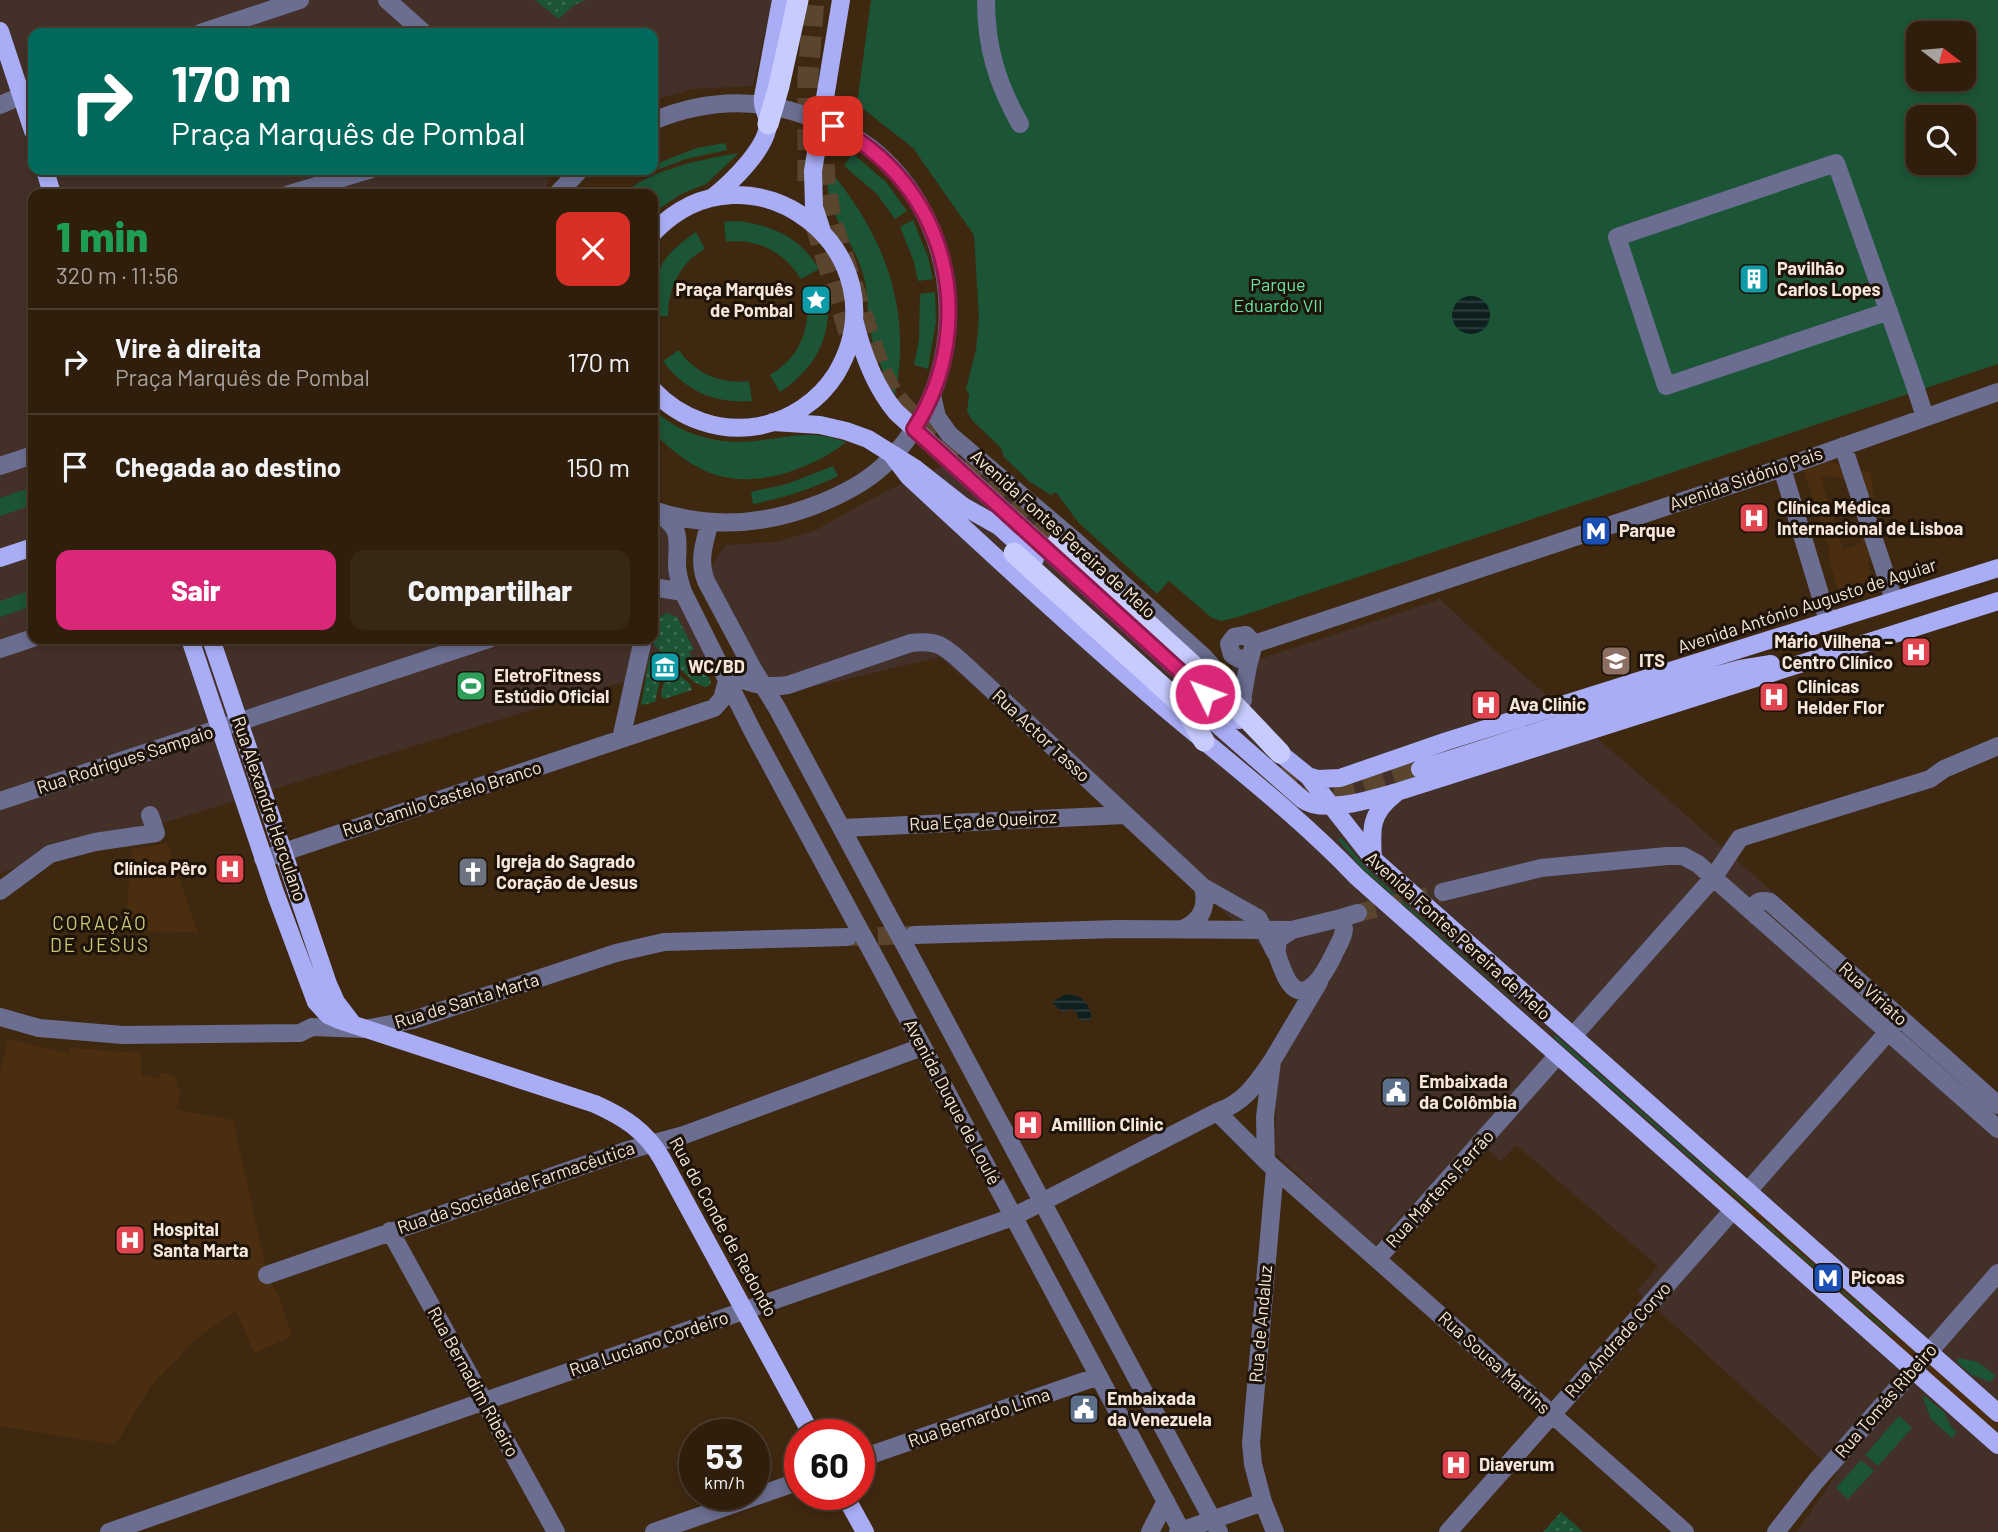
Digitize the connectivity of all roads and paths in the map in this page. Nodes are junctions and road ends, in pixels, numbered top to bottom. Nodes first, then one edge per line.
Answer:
1 (300, 0) edge
2 (387, 0) edge
3 (781, 0) edge
4 (798, 0) edge
5 (841, 0) edge
6 (986, 0) edge
7 (215, 28) edge
8 (418, 28) edge
9 (0, 31) edge
10 (27, 93) edge
11 (0, 105) edge
12 (768, 111) junction
13 (658, 119) edge
14 (822, 121) junction
15 (1020, 124) dead end
16 (354, 175) edge
17 (574, 175) edge
18 (311, 189) edge
19 (562, 189) edge
20 (713, 197) junction
21 (658, 229) edge
22 (823, 231) junction
23 (1889, 312) junction
24 (854, 319) junction
25 (1998, 392) edge
26 (658, 394) edge
27 (932, 395) junction
28 (1925, 417) junction
29 (773, 422) junction
30 (914, 429) junction
31 (1843, 446) junction
32 (893, 456) junction
33 (28, 458) edge
34 (0, 466) edge
35 (1782, 468) junction
36 (658, 511) edge
37 (658, 513) edge
38 (710, 523) junction
39 (1058, 542) tunnel mouth
40 (28, 549) edge
41 (1014, 553) dead end
42 (0, 558) edge
43 (1992, 570) edge
44 (658, 588) edge
45 (683, 592) junction
46 (1894, 600) junction
47 (1996, 602) edge
48 (1828, 621) junction
49 (28, 640) edge
50 (192, 644) edge
51 (213, 644) edge
52 (474, 644) edge
53 (642, 644) edge
54 (0, 649) edge
55 (1809, 660) junction
56 (725, 676) junction
57 (764, 687) junction
58 (1242, 700) junction
59 (238, 722) junction
60 (220, 728) junction
61 (1262, 733) junction
62 (621, 739) junction
63 (1204, 741) junction
64 (1998, 746) edge
65 (1280, 753) junction
66 (1420, 769) tunnel mouth
67 (1308, 776) junction
68 (1397, 792) junction
69 (0, 801) edge
70 (1329, 806) junction
71 (150, 815) dead end
72 (1125, 815) junction
73 (842, 828) junction
74 (282, 852) junction
75 (263, 859) junction
76 (1373, 859) junction
77 (1713, 878) junction
78 (1203, 887) junction
79 (0, 891) edge
80 (1443, 892) tunnel mouth
81 (1181, 929) junction
82 (1292, 930) junction
83 (852, 931) junction
84 (1266, 931) junction
85 (914, 935) tunnel mouth
86 (1275, 952) junction
87 (1285, 979) junction
88 (1321, 979) junction
89 (310, 992) joint
90 (1290, 1019) junction
91 (1, 1024) edge
92 (1894, 1025) junction
93 (358, 1026) junction
94 (1573, 1036) junction
95 (922, 1047) junction
96 (1558, 1055) junction
97 (1272, 1061) junction
98 (1998, 1105) edge
99 (1217, 1112) junction
100 (1998, 1129) edge
101 (653, 1143) junction
102 (1271, 1165) junction
103 (1748, 1191) junction
104 (1043, 1203) junction
105 (1733, 1210) junction
106 (1013, 1217) junction
107 (390, 1231) junction
108 (1377, 1259) junction
109 (1998, 1273) edge
110 (267, 1275) dead end
111 (744, 1310) junction
112 (1929, 1352) junction
113 (1913, 1370) junction
114 (1099, 1376) junction
115 (483, 1401) junction
116 (1998, 1413) edge
117 (1552, 1414) junction
118 (803, 1419) edge
119 (1998, 1445) edge
120 (875, 1454) edge
121 (784, 1487) edge
122 (1166, 1501) junction
123 (1263, 1503) junction
124 (852, 1510) edge
125 (159, 1524) edge
126 (1216, 1526) edge
127 (109, 1532) edge
128 (556, 1532) edge
129 (654, 1532) edge
130 (864, 1532) edge
131 (1150, 1532) edge
132 (1181, 1532) edge
133 (1275, 1532) edge
134 (1448, 1532) edge
135 (1685, 1532) edge
136 (1776, 1532) edge

1 - 7 street
2 - 8 street
3 - 12 main road
4 - 12 highway
5 - 14 main road
6 - 15 street
9 - 10 main road
10 - 11 street
12 - 13 street
12 - 14 street
12 - 20 main road
14 - 22 main road
14 - 27 street
16 - 18 street
17 - 19 street
20 - 21 main road
20 - 22 main road
22 - 24 main road
23 - 23 street
23 - 28 street
24 - 29 main road
24 - 30 main road, Avenida Fontes Pereira de Melo
25 - 28 street, Avenida Sidónio Pais
26 - 29 main road
27 - 30 street
27 - 58 street
28 - 31 street, Avenida Sidónio Pais
29 - 32 main road
30 - 32 street
30 - 65 main road, Avenida Fontes Pereira de Melo
31 - 35 street, Avenida Sidónio Pais
31 - 46 street
32 - 38 street
32 - 63 main road, Avenida Fontes Pereira de Melo
32 - 70 main road
33 - 34 street
35 - 48 street
35 - 58 street, Avenida Sidónio Pais
36 - 38 street
37 - 45 street, Avenida Duque de Loulé
38 - 57 street, Avenida Duque de Loulé
39 - 61 highway, Avenida Fontes Pereira de Melo
40 - 42 main road
41 - 63 highway
43 - 46 main road, Avenida António Augusto de Aguiar
43 - 47 main road
44 - 45 street
45 - 56 street, Avenida Duque de Loulé
46 - 48 main road, Avenida António Augusto de Aguiar
47 - 55 main road, Avenida António Augusto de Aguiar
48 - 67 main road, Avenida António Augusto de Aguiar
49 - 54 street
50 - 60 main road, Rua Alexandre Herculano
51 - 59 main road, Rua Alexandre Herculano
52 - 59 street, Rua Rodrigues Sampaio
53 - 62 street
55 - 66 main road, Avenida António Augusto de Aguiar
55 - 68 main road, Avenida António Augusto de Aguiar
56 - 57 street
56 - 62 street, Rua Camilo Castelo Branco
56 - 83 street, Avenida Duque de Loulé
57 - 72 street, Rua Actor Tasso
57 - 73 street, Avenida Duque de Loulé
58 - 61 street
59 - 60 street, Rua Rodrigues Sampaio
59 - 74 main road, Rua Alexandre Herculano
60 - 69 street, Rua Rodrigues Sampaio
60 - 75 main road, Rua Alexandre Herculano
61 - 65 highway, Avenida Fontes Pereira de Melo
62 - 74 street, Rua Camilo Castelo Branco
63 - 96 main road, Avenida Fontes Pereira de Melo
64 - 77 street
65 - 67 main road, Avenida Fontes Pereira de Melo
67 - 70 main road, Avenida Fontes Pereira de Melo
68 - 70 main road, Avenida António Augusto de Aguiar
68 - 76 main road
70 - 76 main road, Avenida Fontes Pereira de Melo
71 - 79 street
72 - 73 street, Rua Eça de Queiroz
72 - 78 street, Rua Actor Tasso
73 - 104 street, Avenida Duque de Loulé, bridge
74 - 75 street, Rua Camilo Castelo Branco
74 - 93 main road, Rua Alexandre Herculano
75 - 89 main road, Rua Alexandre Herculano
76 - 94 main road, Avenida Fontes Pereira de Melo
77 - 80 street, Rua Viriato
77 - 92 street, Rua Viriato
77 - 94 street
78 - 81 street
78 - 84 street, Rua Actor Tasso
81 - 84 street
81 - 85 street
82 - 84 street
82 - 86 street
82 - 88 street
83 - 93 street, Rua de Santa Marta
83 - 95 street, Avenida Duque de Loulé, bridge
84 - 86 street
86 - 87 street
87 - 88 street
87 - 90 street
88 - 90 street
89 - 93 main road, Rua do Conde de Redondo
90 - 97 street
90 - 99 street
91 - 93 street, Rua de Santa Marta
92 - 98 street, Rua Viriato
92 - 100 street, Rua Viriato
92 - 103 street
93 - 101 main road, Rua do Conde de Redondo
94 - 103 main road, Avenida Fontes Pereira de Melo
95 - 101 street, Rua da Sociedade Farmacêutica
95 - 106 street, Avenida Duque de Loulé
96 - 105 main road, Avenida Fontes Pereira de Melo
96 - 108 street, Rua Martens Ferrão
97 - 99 street, Rua Luciano Cordeiro
97 - 102 street, Rua de Andaluz
99 - 102 street, Rua Sousa Martins
99 - 104 street, Rua Luciano Cordeiro
101 - 107 street, Rua da Sociedade Farmacêutica
101 - 111 main road, Rua do Conde de Redondo
102 - 108 street, Rua Sousa Martins
102 - 123 street, Rua de Andaluz
103 - 112 main road, Avenida Fontes Pereira de Melo
104 - 106 street, Rua Luciano Cordeiro
104 - 126 street, Avenida Duque de Loulé
105 - 113 main road, Avenida Fontes Pereira de Melo
105 - 117 street, Rua Andrade Corvo
106 - 111 street, Rua Luciano Cordeiro
106 - 114 street, Avenida Duque de Loulé
107 - 110 street, Rua da Sociedade Farmacêutica
107 - 115 street, Rua Bernadim Ribeiro
108 - 117 street, Rua Sousa Martins
109 - 112 street, Rua Tomás Ribeiro
111 - 115 street, Rua Luciano Cordeiro
111 - 118 main road, Rua do Conde de Redondo
112 - 113 street, Rua Tomás Ribeiro
112 - 116 main road, Avenida Fontes Pereira de Melo
113 - 119 main road, Avenida Fontes Pereira de Melo
113 - 136 street, Rua Tomás Ribeiro
114 - 120 street, Rua Bernardo Lima
114 - 122 street, Avenida Duque de Loulé
115 - 125 street, Rua Luciano Cordeiro
115 - 128 street, Rua Bernadim Ribeiro
117 - 134 street, Rua Andrade Corvo
117 - 135 street, Rua Sousa Martins
121 - 129 street
122 - 131 street
122 - 132 street, Avenida Duque de Loulé
123 - 126 street
123 - 133 street
124 - 130 main road
125 - 127 street, Rua Luciano Cordeiro
126 - 132 street

